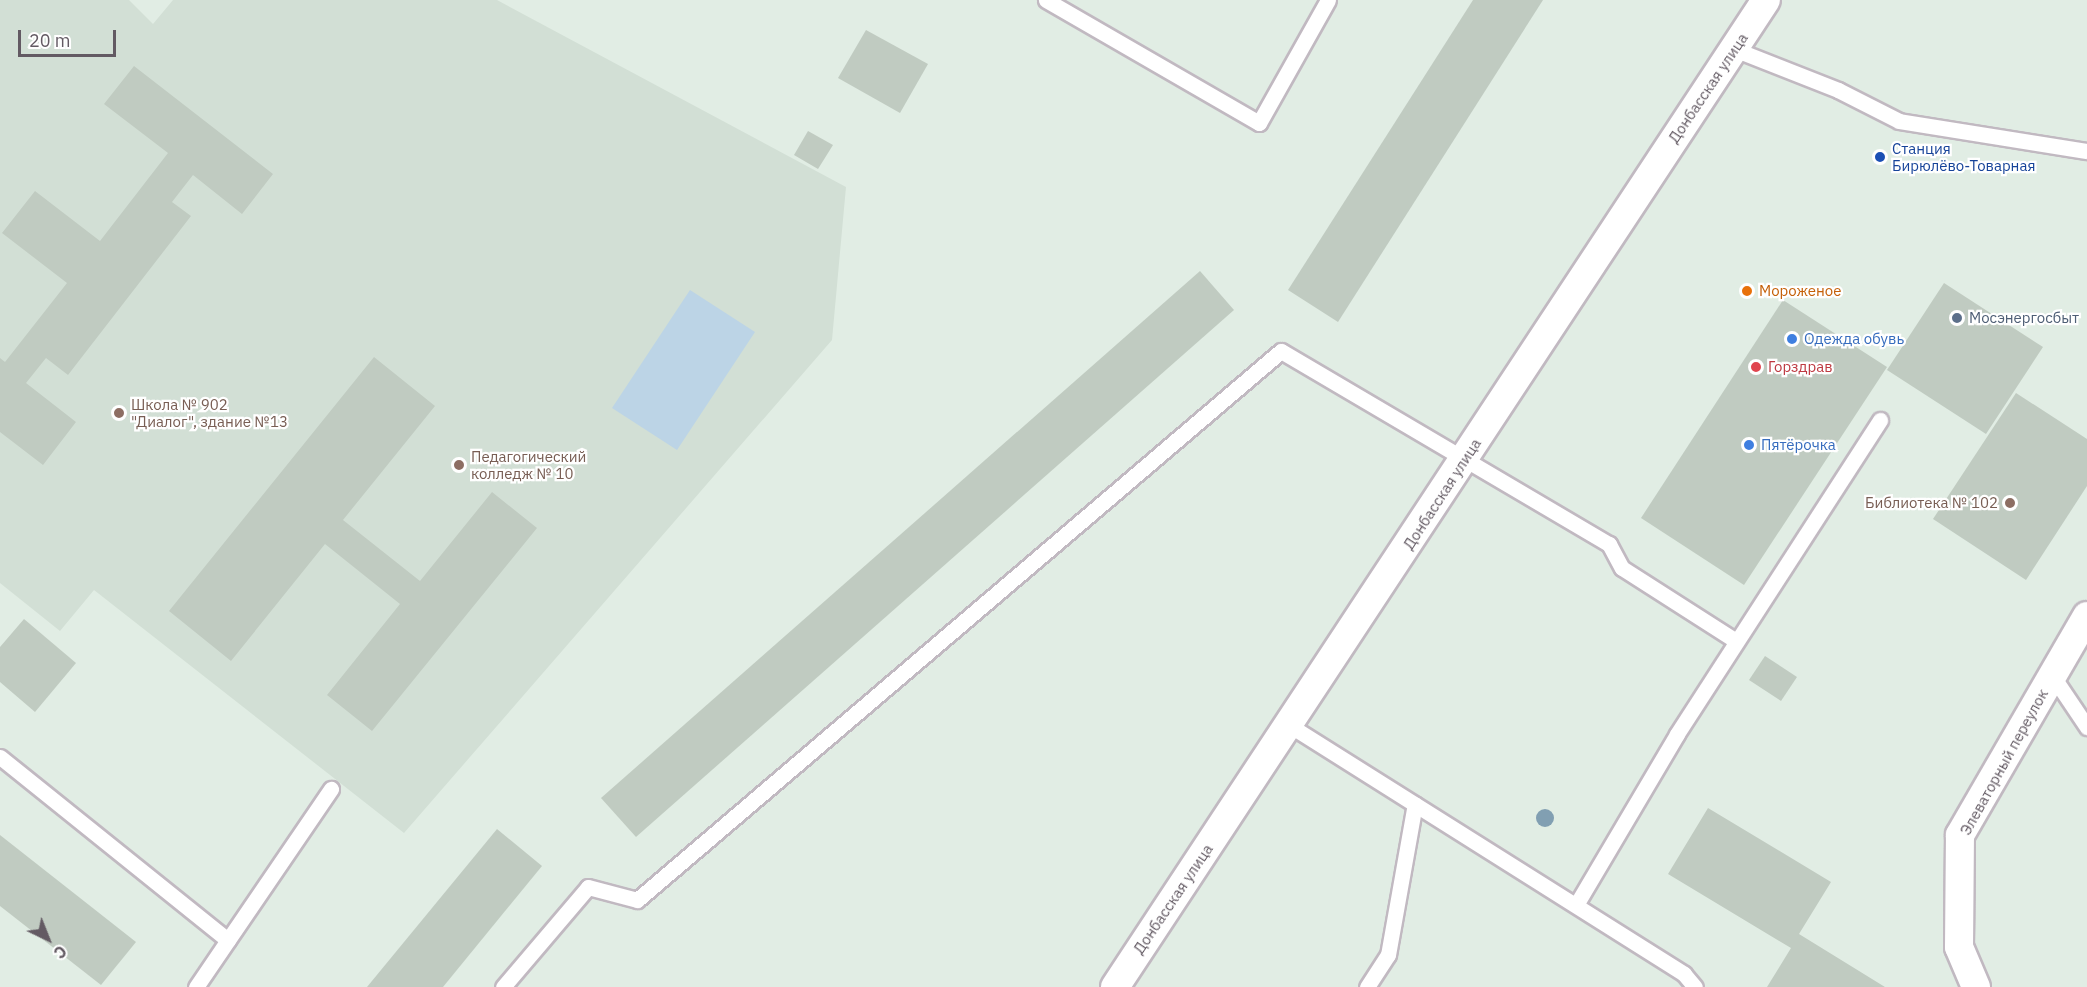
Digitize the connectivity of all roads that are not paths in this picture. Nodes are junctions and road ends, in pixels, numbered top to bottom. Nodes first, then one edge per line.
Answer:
1 (1046, 0) edge
2 (1328, 0) edge
3 (1766, 0) edge
4 (1734, 49) junction
5 (2087, 151) edge
6 (1880, 420) dead end
7 (1465, 458) junction
8 (2087, 616) edge
9 (1736, 641) junction
10 (2052, 675) junction
11 (1289, 725) junction
12 (2087, 727) edge
13 (0, 757) edge
14 (331, 789) dead end
15 (1415, 804) junction
16 (1576, 905) junction
17 (228, 940) junction
18 (196, 987) edge
19 (503, 987) edge
20 (1115, 987) edge
21 (1367, 987) edge
22 (1695, 987) edge
23 (1976, 987) edge

1 - 2 lane
3 - 4 street, Донбасская улица
4 - 5 lane
4 - 7 street, Донбасская улица
6 - 9 lane
7 - 9 lane
7 - 11 street, Донбасская улица
7 - 19 lane
8 - 10 street, Элеваторный переулок
9 - 16 lane
10 - 12 lane
10 - 23 street, Элеваторный переулок
11 - 15 lane
11 - 20 street, Донбасская улица
13 - 17 lane
14 - 17 lane
15 - 16 lane
15 - 21 lane
16 - 22 lane
17 - 18 lane

